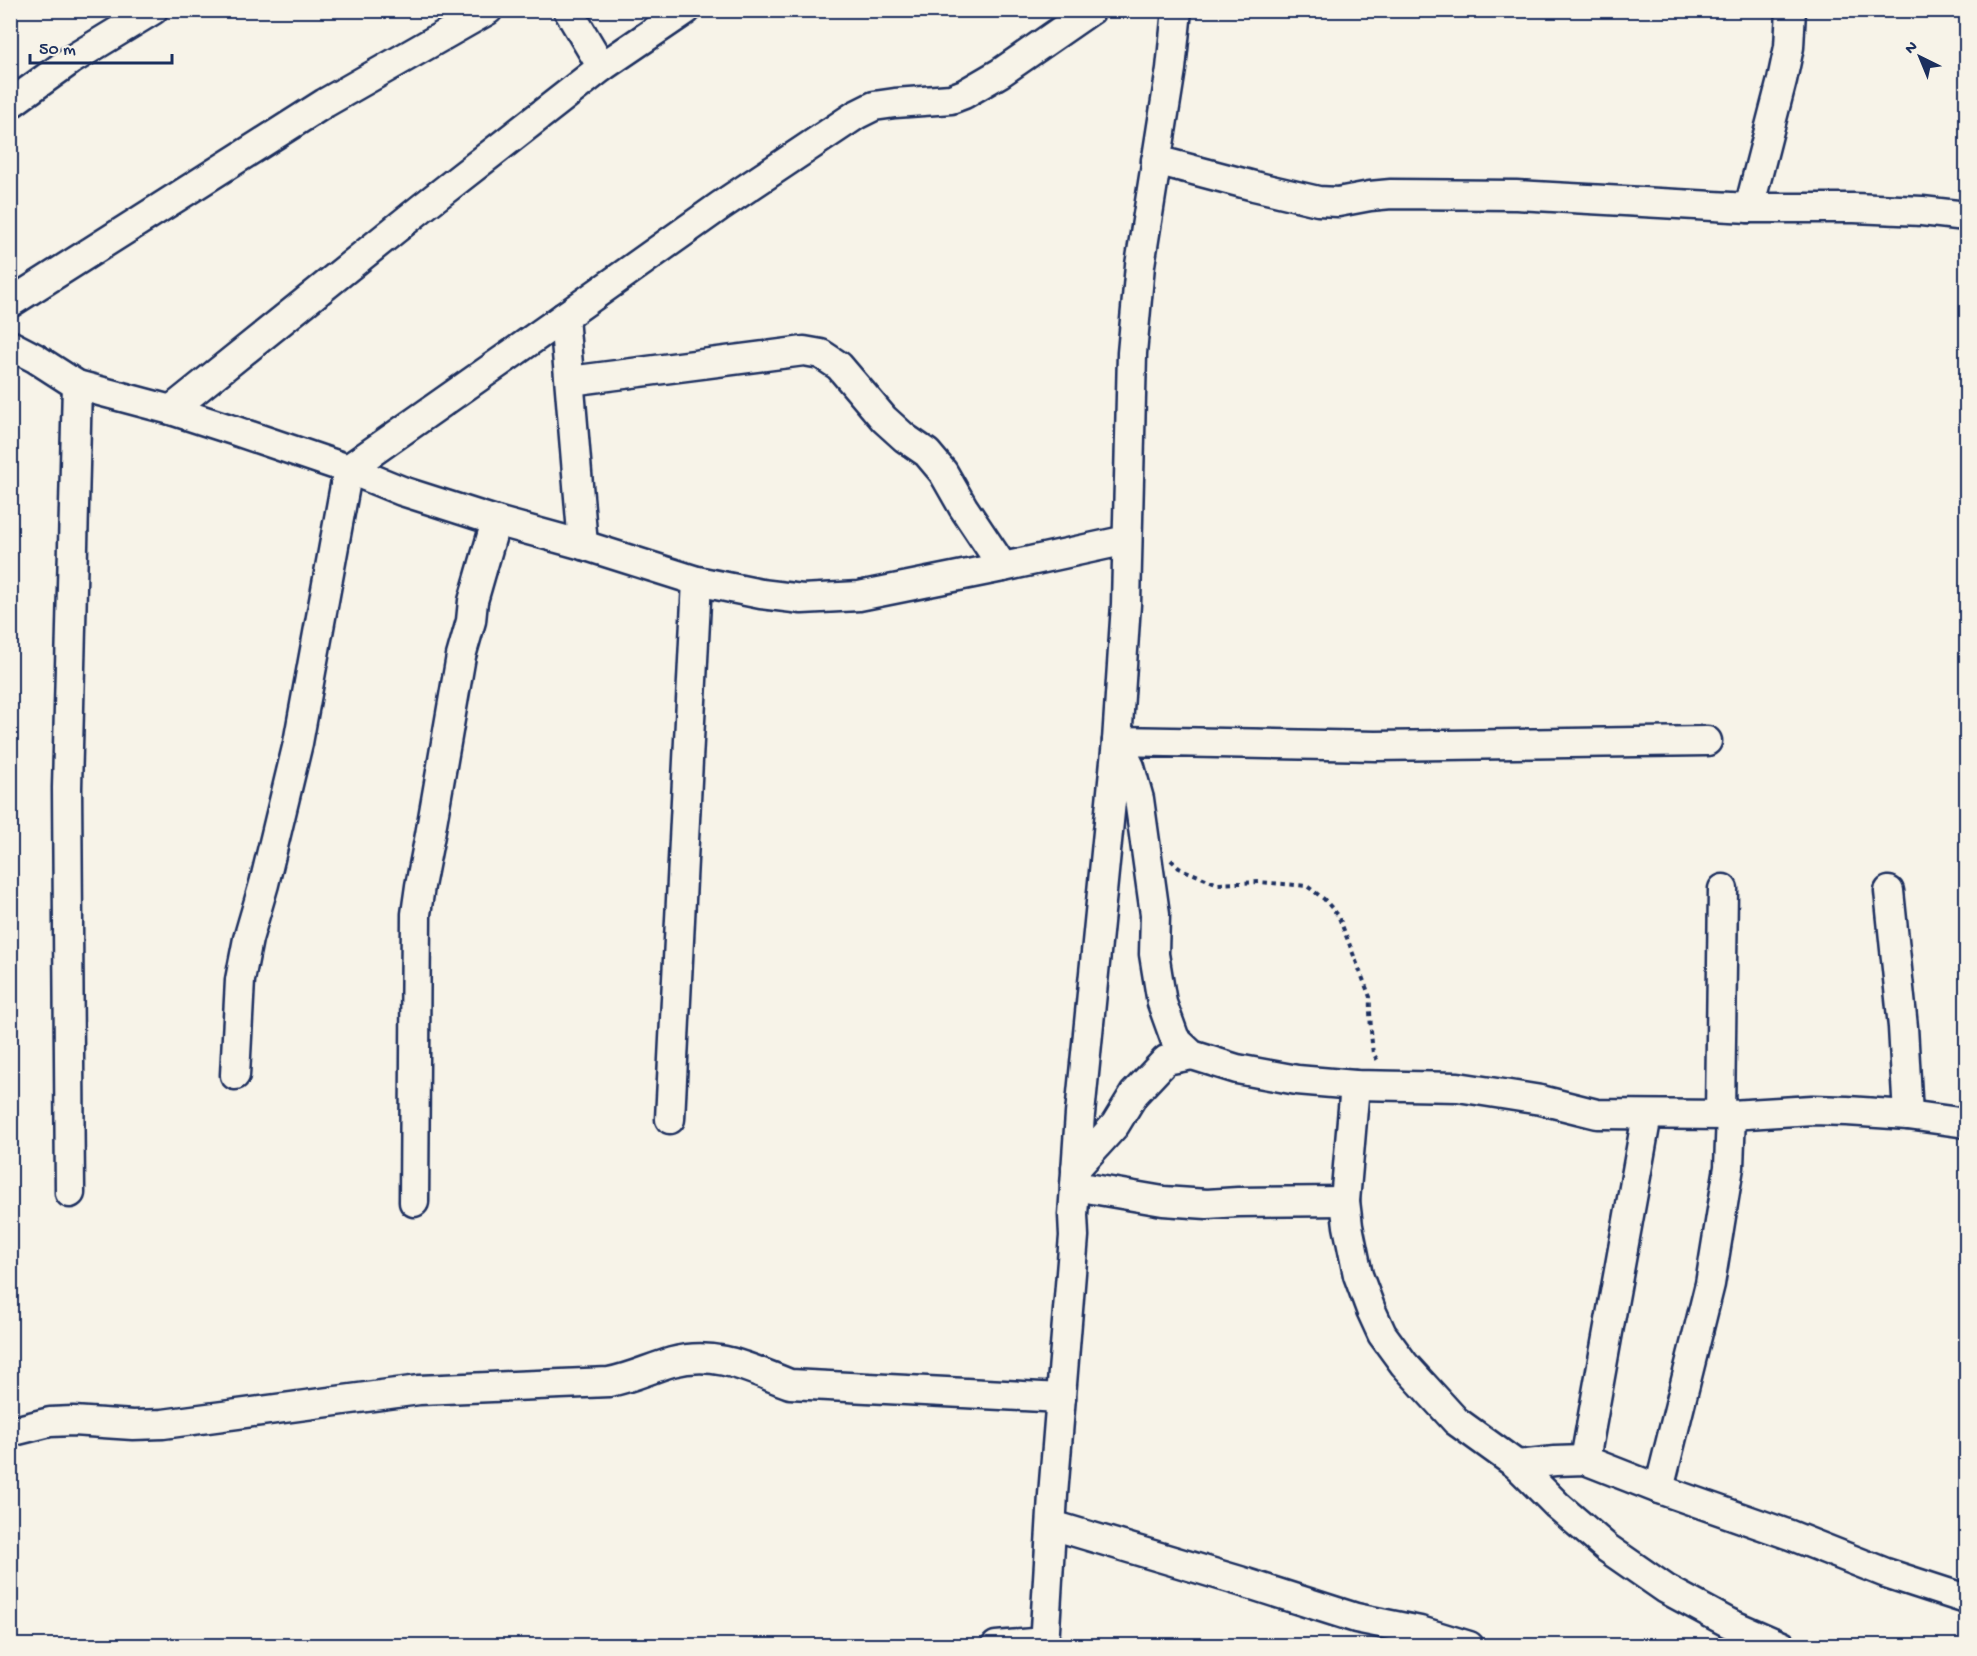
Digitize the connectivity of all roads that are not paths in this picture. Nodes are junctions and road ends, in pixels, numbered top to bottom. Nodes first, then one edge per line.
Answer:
1 (153, 10) edge
2 (488, 10) edge
3 (568, 10) edge
4 (686, 10) edge
5 (1091, 10) edge
6 (1177, 10) edge
7 (1791, 10) edge
8 (602, 67) junction
9 (10, 104) edge
10 (1156, 160) junction
11 (1749, 208) junction
12 (1966, 216) edge
13 (10, 303) edge
14 (564, 317) junction
15 (10, 345) edge
16 (570, 381) junction
17 (77, 385) junction
18 (171, 410) junction
19 (348, 469) junction
20 (496, 521) junction
21 (1126, 540) junction
22 (583, 545) junction
23 (1003, 567) junction
24 (697, 581) junction
25 (1117, 741) junction
26 (1707, 741) dead end
27 (1722, 889) dead end
28 (1889, 891) dead end
29 (1192, 1055) junction
30 (235, 1075) dead end
31 (1355, 1085) junction
32 (1647, 1115) junction
33 (1725, 1115) junction
34 (1908, 1115) junction
35 (670, 1119) dead end
36 (1966, 1123) edge
37 (1076, 1177) junction
38 (70, 1193) dead end
39 (1345, 1201) junction
40 (414, 1202) dead end
41 (1061, 1398) junction
42 (10, 1432) edge
43 (1585, 1460) junction
44 (1517, 1465) junction
45 (1659, 1489) junction
46 (1052, 1525) junction
47 (1966, 1599) edge
48 (1727, 1634) edge
49 (1044, 1644) edge
50 (996, 1646) edge
51 (1470, 1646) edge
52 (1782, 1646) edge

1 - 9 street
2 - 13 street
3 - 8 street
4 - 8 street
5 - 14 street
6 - 10 street
7 - 11 street
8 - 18 street
10 - 11 street
10 - 21 street
11 - 12 street
14 - 16 street
14 - 19 street
15 - 17 street
16 - 22 street
16 - 23 street
17 - 18 street
17 - 38 street
18 - 19 street
19 - 20 street
19 - 30 street
20 - 22 street
20 - 40 street
21 - 23 street
21 - 25 street
22 - 24 street
23 - 24 street
24 - 35 street
25 - 26 street
25 - 29 street
25 - 37 street
27 - 33 street
28 - 34 street
29 - 31 street
29 - 37 street
31 - 32 street
31 - 39 street
32 - 33 street
32 - 43 street
33 - 34 street
33 - 45 street
34 - 36 street
37 - 39 street
37 - 41 street
39 - 44 street
41 - 42 street
41 - 46 street
43 - 44 street
43 - 45 street
44 - 48 street
45 - 47 street
46 - 49 street
46 - 51 street
48 - 52 street
49 - 50 street

